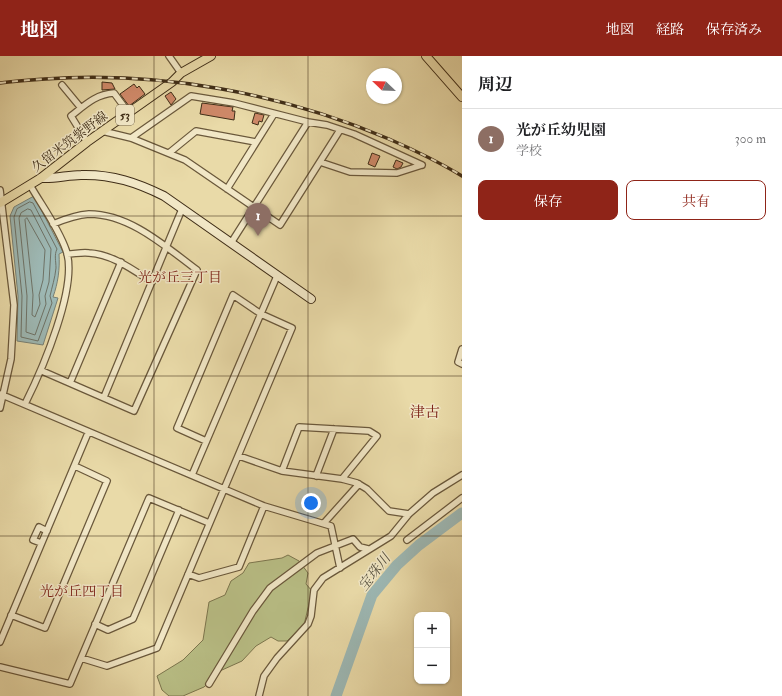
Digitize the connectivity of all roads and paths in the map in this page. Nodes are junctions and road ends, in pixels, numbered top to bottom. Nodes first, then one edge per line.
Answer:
1 (169, 56) edge
2 (211, 56) edge
3 (426, 56) edge
4 (181, 73) junction
5 (62, 85) dead end
6 (462, 97) edge
7 (81, 108) junction
8 (128, 112) junction
9 (274, 114) junction
10 (308, 122) junction
11 (340, 130) junction
12 (102, 131) junction
13 (131, 138) junction
14 (87, 142) junction
15 (256, 142) junction
16 (169, 153) junction
17 (320, 162) junction
18 (41, 178) junction
19 (30, 185) junction
20 (227, 189) junction
21 (0, 190) edge
22 (1, 202) edge
23 (254, 207) junction
24 (182, 209) junction
25 (53, 224) junction
26 (231, 243) junction
27 (167, 247) junction
28 (67, 254) junction
29 (121, 262) junction
30 (278, 276) junction
31 (152, 282) junction
32 (311, 300) dead end
33 (261, 314) junction
34 (462, 349) edge
35 (462, 364) edge
36 (42, 371) junction
37 (70, 383) junction
38 (1, 394) edge
39 (104, 397) junction
40 (25, 404) junction
41 (0, 408) edge
42 (334, 429) junction
43 (88, 433) junction
44 (206, 441) junction
45 (239, 456) junction
46 (74, 466) junction
47 (282, 471) junction
48 (462, 474) edge
49 (192, 475) junction
50 (316, 476) junction
51 (342, 479) junction
52 (359, 484) junction
53 (224, 490) junction
54 (462, 498) edge
55 (264, 506) junction
56 (179, 510) junction
57 (409, 514) junction
58 (209, 523) junction
59 (324, 524) junction
60 (47, 531) junction
61 (407, 540) dead end
62 (41, 543) junction
63 (336, 546) junction
64 (368, 549) junction
65 (340, 568) junction
66 (188, 574) junction
67 (11, 615) junction
68 (95, 624) junction
69 (0, 642) edge
70 (81, 658) junction
71 (0, 667) edge
72 (208, 684) dead end
73 (259, 696) edge

1 - 4 street
2 - 4 main road, 久留米筑紫野線 / 53
3 - 6 main road
4 - 8 main road, 久留米筑紫野線 / 53
5 - 7 street
7 - 8 street
7 - 14 street
8 - 12 main road, 久留米筑紫野線 / 53
9 - 10 street
9 - 13 street
9 - 15 street
10 - 11 street
10 - 23 street
11 - 17 street
11 - 17 street
12 - 13 street
12 - 14 main road, 久留米筑紫野線 / 53
13 - 16 street
14 - 18 main road, 久留米筑紫野線 / 53
15 - 16 street
15 - 20 street
16 - 20 street
17 - 23 street
18 - 19 main road, 久留米筑紫野線 / 53
18 - 24 street
19 - 22 main road, 久留米筑紫野線 / 53
19 - 25 street
20 - 23 street
21 - 22 street
22 - 38 street
23 - 26 street
24 - 26 street
24 - 27 street
25 - 27 street
25 - 28 street
26 - 30 street
27 - 31 street
27 - 39 street
28 - 29 street
28 - 36 street
29 - 31 street
29 - 37 street
30 - 32 street
30 - 33 street
31 - 39 street
33 - 44 street
33 - 44 street
33 - 45 street
34 - 35 street
36 - 37 street
36 - 40 street
37 - 39 street
38 - 40 street
38 - 41 street
40 - 43 street
42 - 47 street
42 - 50 street
42 - 51 street
43 - 46 street
43 - 49 street
44 - 49 street
45 - 47 street
45 - 53 street
46 - 60 street
46 - 67 street
47 - 50 street
48 - 57 street
49 - 53 street
50 - 51 street
51 - 52 street
52 - 57 street
52 - 59 street
53 - 55 street
53 - 58 street
54 - 61 street
55 - 59 street
55 - 66 street
56 - 58 street
56 - 68 street
56 - 68 street
57 - 64 street
58 - 66 street
59 - 63 street
60 - 62 street
60 - 62 street
62 - 67 street
63 - 64 street
63 - 65 street
63 - 72 street
64 - 65 street
65 - 73 street
66 - 70 street
67 - 69 street
68 - 70 street
70 - 71 street

